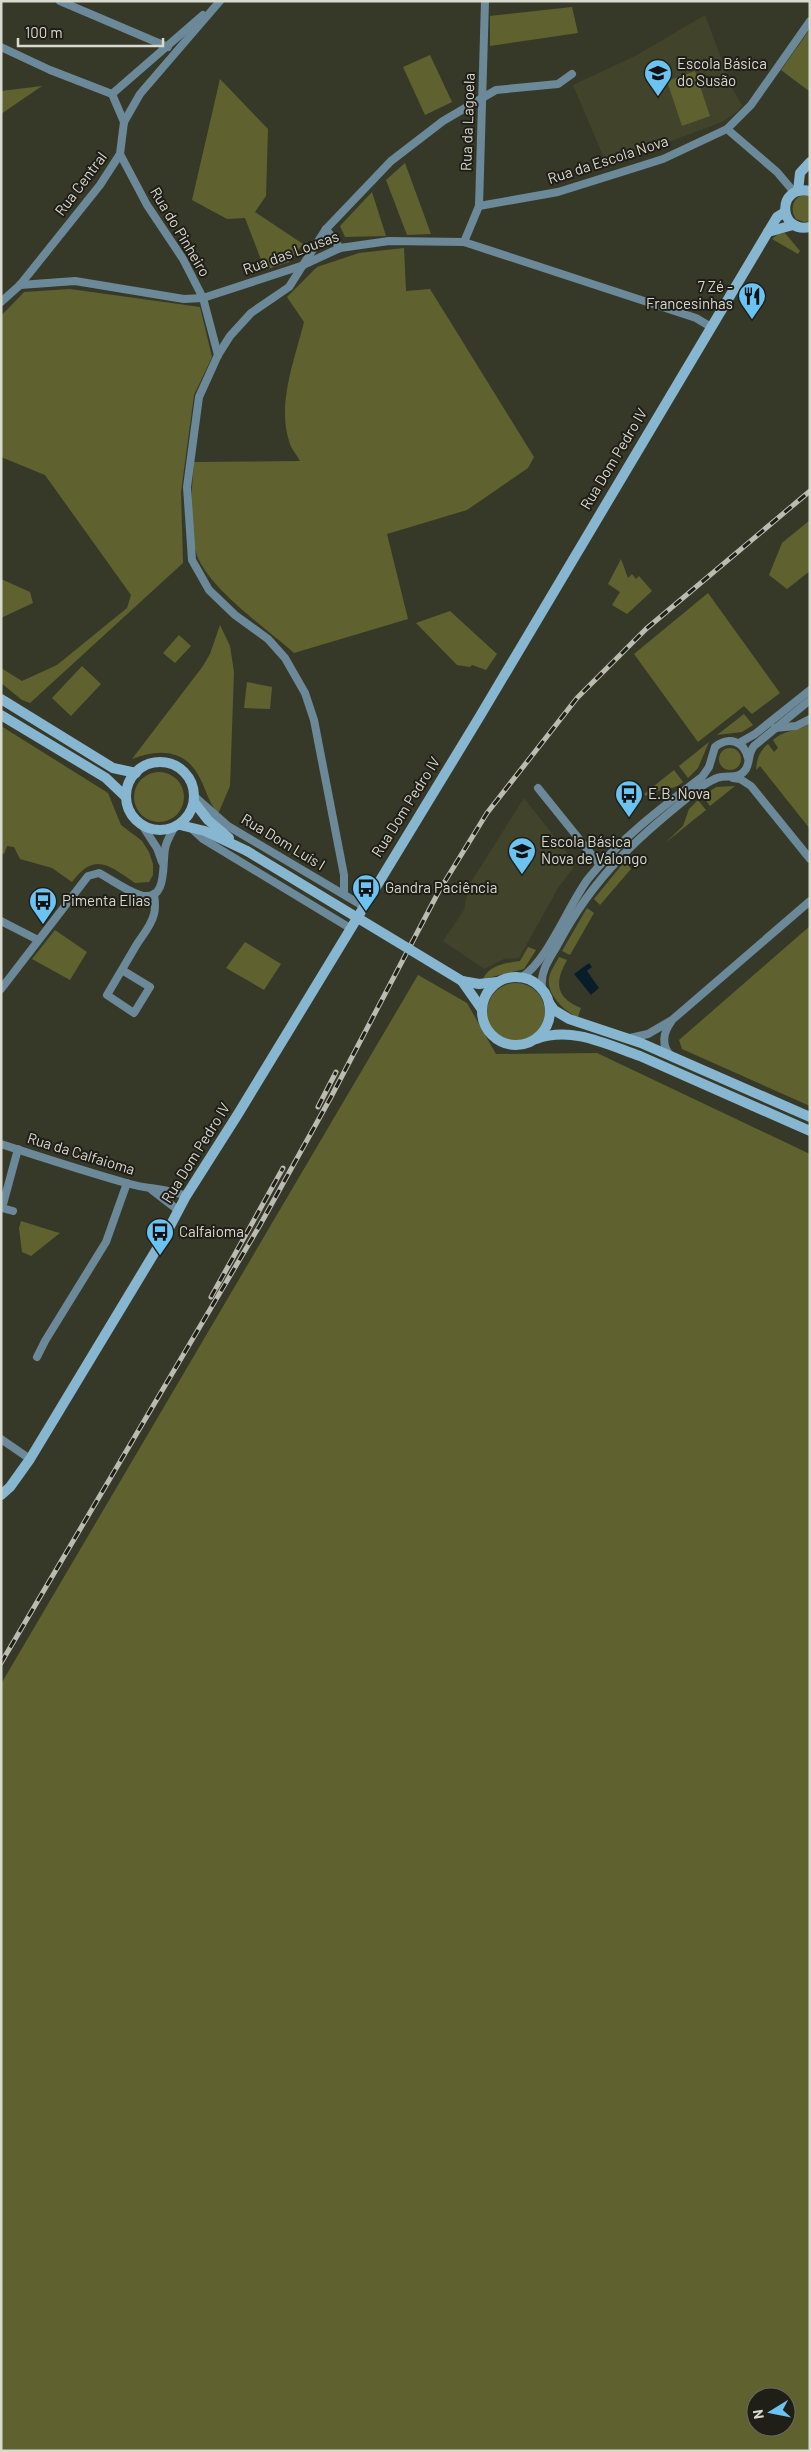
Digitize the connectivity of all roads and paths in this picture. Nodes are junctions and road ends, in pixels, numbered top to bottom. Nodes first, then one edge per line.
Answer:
1 (60, 1) edge
2 (485, 1) edge
3 (219, 2) edge
4 (810, 21) edge
5 (166, 45) junction
6 (1, 48) edge
7 (176, 52) junction
8 (572, 74) dead end
9 (112, 94) junction
10 (484, 96) junction
11 (124, 122) junction
12 (727, 129) junction
13 (120, 154) junction
14 (810, 162) edge
15 (796, 191) junction
16 (810, 191) edge
17 (479, 206) junction
18 (785, 212) junction
19 (793, 225) junction
20 (810, 227) edge
21 (326, 229) junction
22 (768, 232) junction
23 (464, 242) junction
24 (340, 248) junction
25 (301, 266) junction
26 (20, 285) junction
27 (203, 298) junction
28 (1, 302) edge
29 (711, 327) junction
30 (218, 355) junction
31 (810, 690) edge
32 (1, 700) edge
33 (810, 700) edge
34 (1, 715) edge
35 (810, 719) edge
36 (775, 728) junction
37 (739, 743) junction
38 (711, 758) junction
39 (748, 761) junction
40 (136, 772) junction
41 (723, 777) junction
42 (733, 778) junction
43 (751, 786) junction
44 (538, 788) dead end
45 (126, 797) junction
46 (194, 799) junction
47 (142, 825) junction
48 (177, 826) junction
49 (190, 827) junction
50 (235, 844) junction
51 (810, 859) edge
52 (163, 864) junction
53 (600, 865) junction
54 (154, 894) junction
55 (344, 894) junction
56 (810, 901) edge
57 (363, 906) junction
58 (1, 921) edge
59 (350, 928) junction
60 (38, 940) junction
61 (122, 970) junction
62 (522, 977) junction
63 (462, 980) junction
64 (497, 982) junction
65 (542, 988) junction
66 (1, 989) edge
67 (549, 1003) junction
68 (482, 1008) junction
69 (672, 1020) junction
70 (630, 1038) junction
71 (536, 1039) junction
72 (661, 1047) junction
73 (647, 1059) junction
74 (810, 1117) edge
75 (810, 1131) edge
76 (1, 1144) edge
77 (18, 1149) junction
78 (127, 1183) junction
79 (152, 1190) junction
80 (186, 1196) junction
81 (178, 1210) junction
82 (14, 1211) dead end
83 (37, 1358) dead end
84 (1, 1439) edge
85 (30, 1459) junction
86 (1, 1495) edge

1 - 5 street
2 - 10 street, Rua da Lagoela
3 - 5 street, Rua Central
3 - 7 street, Rua Central
4 - 12 street, Rua da Escola Nova
5 - 7 street
5 - 9 street, Rua Central
6 - 9 street
7 - 11 street, Rua Central
8 - 10 street
9 - 11 street
10 - 17 street, Rua da Lagoela
10 - 21 street
11 - 13 street, Rua Central
12 - 15 street
12 - 17 street, Rua da Escola Nova
13 - 26 street, Rua Central
13 - 27 street, Rua do Pinheiro
14 - 15 main road, Rua Dom Pedro IV
15 - 16 main road
15 - 18 main road, Rua Dom Pedro IV
17 - 23 street, Rua da Lagoela
18 - 19 main road
18 - 22 main road, Rua Dom Pedro IV
19 - 20 main road
19 - 22 main road
21 - 24 street
21 - 25 street
22 - 29 main road, Rua Dom Pedro IV
23 - 24 street, Rua das Lousas
23 - 29 street, Rua das Lousas
24 - 25 street, Rua das Lousas
25 - 27 street, Rua das Lousas
25 - 30 street
26 - 27 street, Rua das Lousas
26 - 28 street, Rua Central
27 - 30 street, Rua do Pinheiro
29 - 57 main road, Rua Dom Pedro IV
30 - 55 street
31 - 37 street
32 - 40 main road
33 - 36 street
34 - 45 main road
35 - 36 street
36 - 39 street
37 - 38 street
37 - 39 street
38 - 41 street
38 - 53 street
39 - 42 street
39 - 43 street
40 - 45 main road
40 - 46 main road, Rua Dom Luís I
41 - 42 street
41 - 65 street
42 - 43 street
43 - 51 street
44 - 53 street
45 - 47 main road
46 - 48 main road
46 - 50 main road, Rua Dom Luís I
46 - 55 street, Rua Dom Luís I
47 - 48 main road, Rua Dom Luís I
47 - 52 street
48 - 49 main road, Rua Dom Luís I
48 - 52 street
49 - 50 main road, Rua Dom Luís I
49 - 59 street, Rua Dom Luís I
50 - 63 main road, Rua Dom Luís I, bridge
52 - 54 street
53 - 62 street
54 - 60 street
54 - 61 street
55 - 57 street, Rua Dom Luís I
56 - 69 street
57 - 59 main road, Rua Dom Pedro IV
58 - 60 street
59 - 80 main road, Rua Dom Pedro IV
60 - 66 street
61 - 61 street
62 - 64 main road
62 - 65 main road
63 - 64 main road
63 - 68 main road
64 - 68 main road
65 - 67 main road
67 - 70 main road
67 - 71 main road
68 - 71 main road
69 - 70 street
69 - 72 street
70 - 72 main road
71 - 73 main road
72 - 73 street
72 - 74 main road
73 - 75 main road
76 - 77 street, Rua da Calfaioma
77 - 78 street, Rua da Calfaioma
77 - 82 street
78 - 79 street, Rua da Calfaioma
78 - 83 street
79 - 80 street, Rua da Calfaioma
79 - 81 street, Rua da Calfaioma
80 - 81 main road, Rua Dom Pedro IV
81 - 85 main road, Rua Dom Pedro IV
84 - 85 street
85 - 86 main road, Rua Dom Pedro IV

